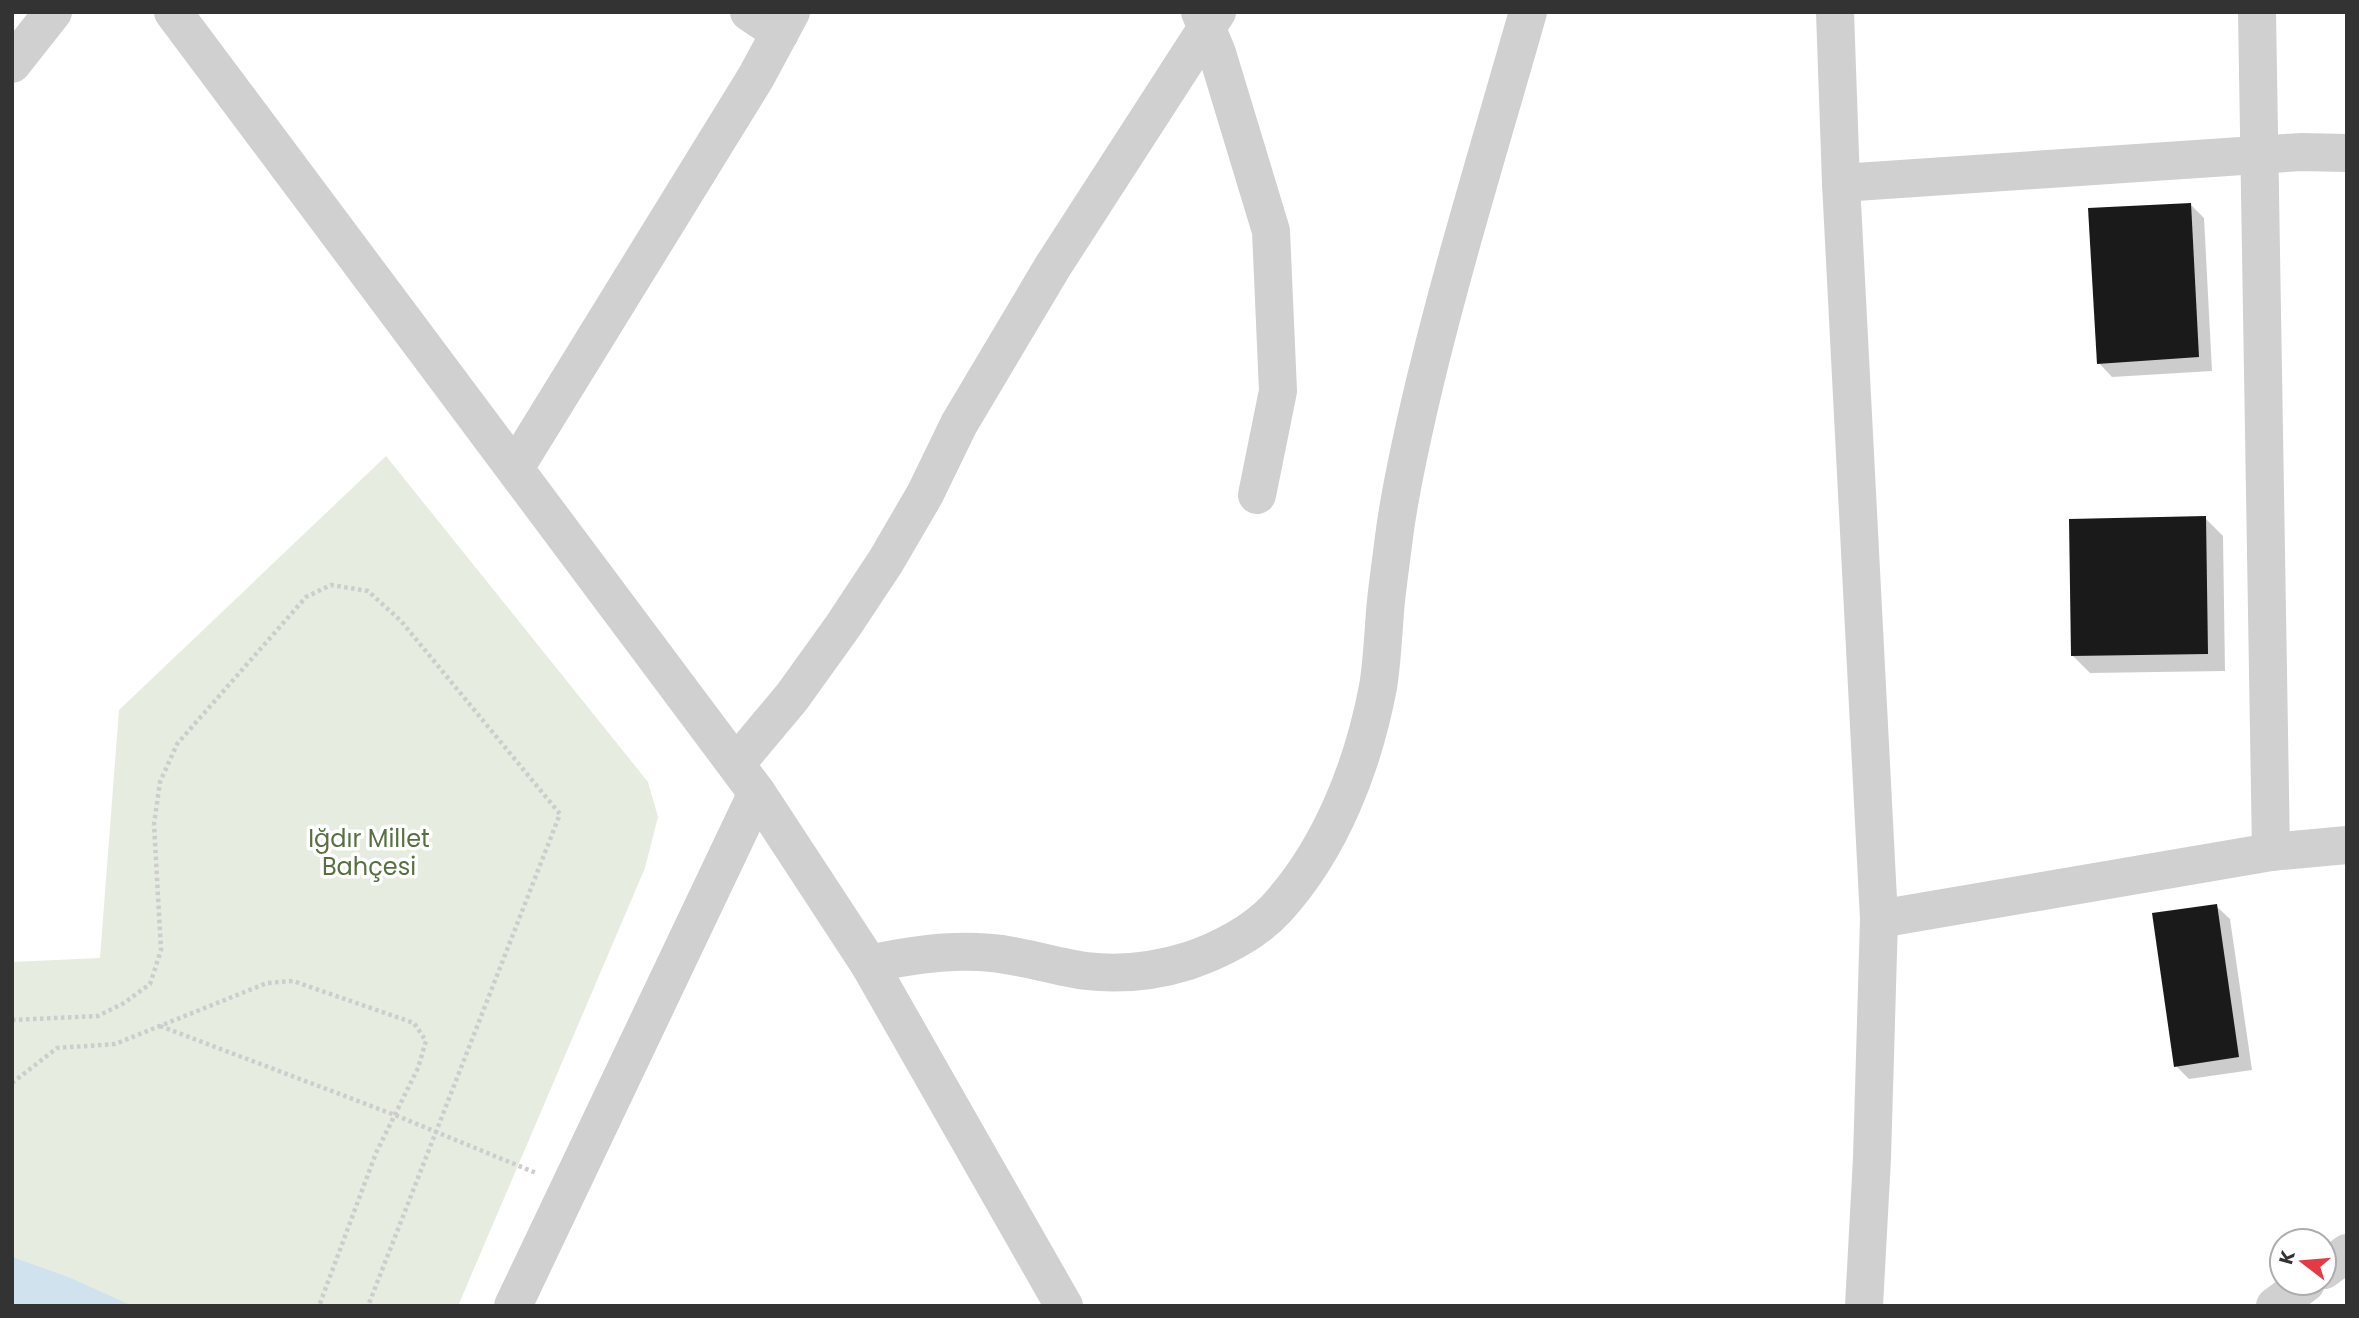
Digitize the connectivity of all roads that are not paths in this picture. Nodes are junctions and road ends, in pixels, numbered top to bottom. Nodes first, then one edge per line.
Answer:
1 (53, 12) edge
2 (173, 12) edge
3 (1528, 12) edge
4 (1835, 12) edge
5 (2258, 12) edge
6 (1208, 17) edge
7 (773, 19) edge
8 (12, 64) edge
9 (2347, 153) edge
10 (2259, 155) junction
11 (1841, 183) junction
12 (515, 468) junction
13 (1257, 495) dead end
14 (747, 778) junction
15 (2347, 845) edge
16 (2271, 852) junction
17 (1879, 919) junction
18 (869, 964) junction
19 (513, 1306) edge
20 (1064, 1306) edge
21 (1864, 1306) edge

1 - 8 street
2 - 12 street
3 - 18 street
4 - 11 street
5 - 10 street
6 - 13 street
6 - 14 street
7 - 12 street
9 - 10 street
10 - 11 street
10 - 16 street
11 - 17 street
12 - 14 street
14 - 18 street
14 - 19 street
15 - 16 street
16 - 17 street
17 - 21 street
18 - 20 street

